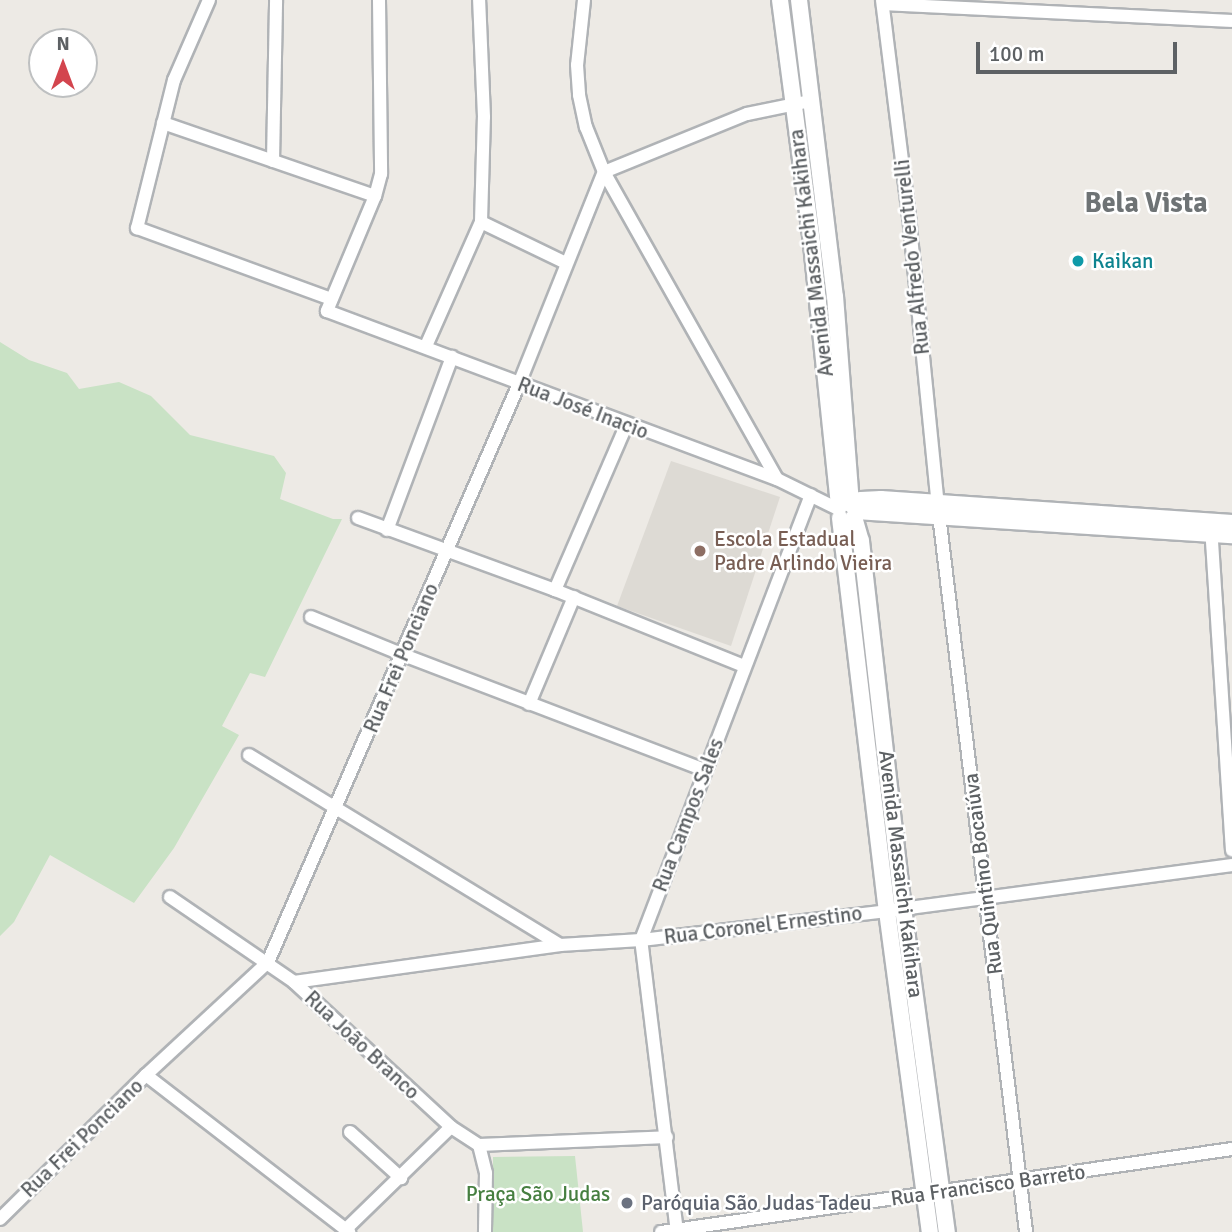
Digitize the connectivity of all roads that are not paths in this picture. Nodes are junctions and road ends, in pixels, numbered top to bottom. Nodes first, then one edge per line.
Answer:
1 (209, 0) edge
2 (276, 0) edge
3 (379, 0) edge
4 (480, 0) edge
5 (584, 0) edge
6 (780, 0) edge
7 (799, 0) edge
8 (882, 2) edge
9 (1232, 21) edge
10 (810, 102) junction
11 (793, 103) junction
12 (163, 123) junction
13 (273, 161) junction
14 (604, 172) junction
15 (375, 197) junction
16 (481, 222) junction
17 (566, 263) junction
18 (329, 305) junction
19 (426, 346) junction
20 (452, 357) junction
21 (519, 384) junction
22 (627, 424) junction
23 (777, 480) junction
24 (811, 495) junction
25 (939, 509) junction
26 (847, 510) junction
27 (358, 518) dead end
28 (1232, 523) edge
29 (1211, 528) junction
30 (387, 530) junction
31 (1232, 535) edge
32 (447, 550) junction
33 (555, 590) junction
34 (574, 597) junction
35 (311, 617) dead end
36 (401, 654) junction
37 (744, 666) junction
38 (529, 704) junction
39 (249, 755) dead end
40 (705, 770) junction
41 (337, 806) junction
42 (1232, 850) edge
43 (1232, 865) edge
44 (986, 896) junction
45 (170, 897) dead end
46 (904, 908) junction
47 (887, 911) junction
48 (641, 940) junction
49 (560, 945) junction
50 (268, 962) junction
51 (294, 982) junction
52 (146, 1075) junction
53 (451, 1127) junction
54 (350, 1132) dead end
55 (667, 1137) junction
56 (478, 1145) junction
57 (1232, 1149) edge
58 (401, 1178) junction
59 (1020, 1180) junction
60 (934, 1192) junction
61 (0, 1219) edge
62 (677, 1230) edge
63 (347, 1231) edge
64 (485, 1232) edge
65 (661, 1232) edge
66 (930, 1232) edge
67 (947, 1232) edge
68 (1026, 1232) edge

1 - 12 street
2 - 13 street
3 - 15 street
4 - 16 street
5 - 14 street
6 - 11 street, Avenida Massaichi Kakihara
7 - 10 street, Avenida Massaichi Kakihara
8 - 9 street
8 - 25 street, Rua Alfredo Venturelli
10 - 11 street
10 - 26 street, Avenida Massaichi Kakihara
11 - 14 street
11 - 26 street, Avenida Massaichi Kakihara
12 - 13 street
12 - 18 street, Rua José Inacio
13 - 15 street
14 - 17 street, Rua Frei Ponciano
14 - 23 street
15 - 18 street
16 - 17 street
16 - 19 street
17 - 21 street, Rua Frei Ponciano
18 - 19 street, Rua José Inacio
19 - 20 street, Rua José Inacio
20 - 21 street, Rua José Inacio
20 - 30 street
21 - 22 street, Rua José Inacio
21 - 32 street, Rua Frei Ponciano
22 - 23 street, Rua José Inacio
22 - 33 street
23 - 24 street, Rua José Inacio
24 - 26 street, Rua José Inacio
24 - 37 street, Rua Campos Sales
25 - 26 street, Rua José Inacio
25 - 29 street, Rua José Inacio
25 - 44 street, Rua Quintino Bocaiúva
26 - 46 street, Avenida Massaichi Kakihara
26 - 47 street, Avenida Massaichi Kakihara
27 - 30 street
28 - 29 street, Rua José Inacio
29 - 31 street, Rua José Inacio
29 - 42 street
30 - 32 street
32 - 33 street
32 - 36 street, Rua Frei Ponciano
33 - 34 street
34 - 37 street
34 - 38 street
35 - 36 street
36 - 38 street
36 - 41 street, Rua Frei Ponciano
37 - 40 street, Rua Campos Sales
38 - 40 street
39 - 41 street
40 - 48 street, Rua Campos Sales
41 - 49 street
41 - 50 street, Rua Frei Ponciano
43 - 44 street, Rua Coronel Ernestino
44 - 46 street, Rua Coronel Ernestino
44 - 59 street, Rua Quintino Bocaiúva
45 - 50 street, Rua João Branco
46 - 47 street, Rua Coronel Ernestino
46 - 60 street, Avenida Massaichi Kakihara
47 - 48 street, Rua Coronel Ernestino
47 - 60 street, Avenida Massaichi Kakihara
48 - 49 street, Rua Coronel Ernestino
48 - 55 street, Rua Campos Sales
49 - 51 street, Rua Coronel Ernestino
50 - 51 street, Rua João Branco
50 - 52 street, Rua Frei Ponciano
51 - 53 street, Rua João Branco
52 - 61 street, Rua Frei Ponciano
52 - 63 street
53 - 56 street, Rua João Branco
53 - 58 street
54 - 58 street
55 - 56 street
55 - 62 street, Rua Campos Sales
56 - 64 street
57 - 59 street, Rua Francisco Barreto
58 - 63 street
59 - 60 street, Rua Francisco Barreto
59 - 68 street, Rua Quintino Bocaiúva
60 - 62 street, Rua Francisco Barreto
60 - 66 street, Avenida Massaichi Kakihara
60 - 67 street, Avenida Massaichi Kakihara
62 - 65 street, Rua Francisco Barreto

